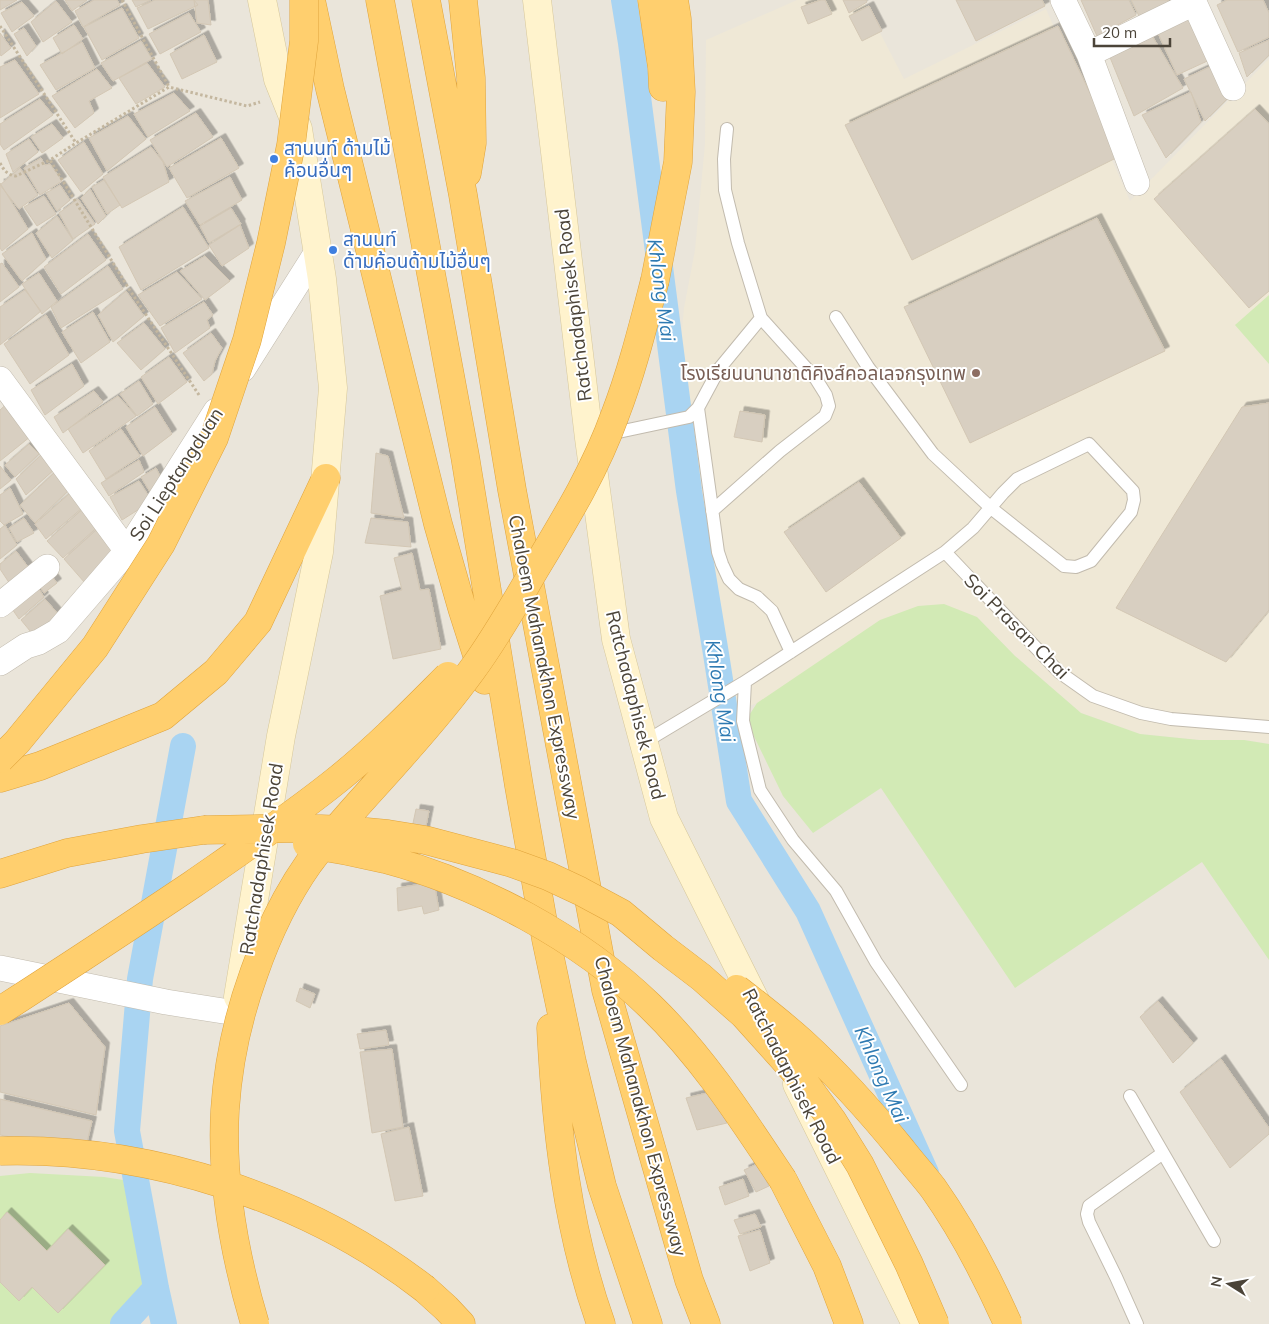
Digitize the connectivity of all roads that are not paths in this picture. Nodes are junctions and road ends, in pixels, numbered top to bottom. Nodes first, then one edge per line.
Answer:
1 (262, 0) edge
2 (290, 0) edge
3 (304, 0) edge
4 (311, 0) edge
5 (380, 0) edge
6 (426, 0) edge
7 (463, 0) edge
8 (537, 0) edge
9 (652, 0) edge
10 (674, 0) edge
11 (1063, 0) edge
12 (1194, 1) edge
13 (1089, 54) junction
14 (1233, 88) dead end
15 (298, 129) junction
16 (727, 129) dead end
17 (1137, 183) dead end
18 (463, 195) junction
19 (317, 252) junction
20 (654, 280) junction
21 (836, 317) dead end
22 (761, 318) junction
23 (0, 379) edge
24 (694, 413) junction
25 (589, 438) junction
26 (326, 478) junction
27 (991, 508) junction
28 (712, 511) junction
29 (127, 551) junction
30 (945, 552) junction
31 (543, 557) junction
32 (47, 567) dead end
33 (0, 605) edge
34 (791, 652) junction
35 (0, 662) edge
36 (744, 682) junction
37 (1269, 727) edge
38 (643, 743) junction
39 (0, 759) edge
40 (0, 778) edge
41 (519, 786) junction
42 (204, 830) junction
43 (0, 874) edge
44 (621, 913) junction
45 (546, 939) junction
46 (0, 968) edge
47 (0, 1011) edge
48 (236, 1014) junction
49 (961, 1086) dead end
50 (1130, 1096) dead end
51 (0, 1152) edge
52 (1163, 1153) junction
53 (1214, 1241) dead end
54 (425, 1290) junction
55 (253, 1324) edge
56 (447, 1324) edge
57 (462, 1324) edge
58 (601, 1324) edge
59 (648, 1324) edge
60 (706, 1324) edge
61 (849, 1324) edge
62 (916, 1324) edge
63 (935, 1324) edge
64 (1008, 1324) edge
65 (1137, 1324) edge

1 - 15 main road, Ratchadaphisek Road
2 - 15 main road, Ratchadaphisek Road
3 - 39 highway, bridge
4 - 41 highway
5 - 41 highway
6 - 18 highway, Chaloem Mahanakhon Expressway
7 - 18 highway
8 - 25 main road, Ratchadaphisek Road
9 - 20 highway
10 - 20 highway
11 - 13 street
12 - 13 street
12 - 14 street
13 - 17 street
15 - 19 main road, Ratchadaphisek Road
16 - 22 lane
18 - 60 highway, Chaloem Mahanakhon Expressway
19 - 26 main road, Ratchadaphisek Road
19 - 29 street, Soi Lieptangduan
20 - 31 highway, bridge
21 - 27 lane
22 - 24 lane
22 - 28 lane
23 - 29 street
24 - 25 lane
24 - 28 lane
25 - 38 main road, Ratchadaphisek Road
26 - 40 highway
26 - 48 main road, Ratchadaphisek Road
27 - 27 lane
27 - 30 lane
28 - 34 lane
29 - 35 street, Soi Lieptangduan
30 - 34 lane
30 - 37 lane, Soi Prasan Chai
31 - 47 highway, bridge
31 - 55 highway, bridge
32 - 33 street
34 - 36 lane
36 - 38 lane
36 - 49 lane
38 - 62 main road, Ratchadaphisek Road
41 - 45 highway
42 - 43 highway
42 - 44 highway, bridge
42 - 61 highway, bridge
44 - 63 highway, bridge
44 - 64 highway, bridge
45 - 58 highway
45 - 59 highway
46 - 48 street
48 - 55 main road, Ratchadaphisek Road
50 - 52 lane
51 - 54 highway, bridge
52 - 53 lane
52 - 65 lane
54 - 56 highway
54 - 57 highway

